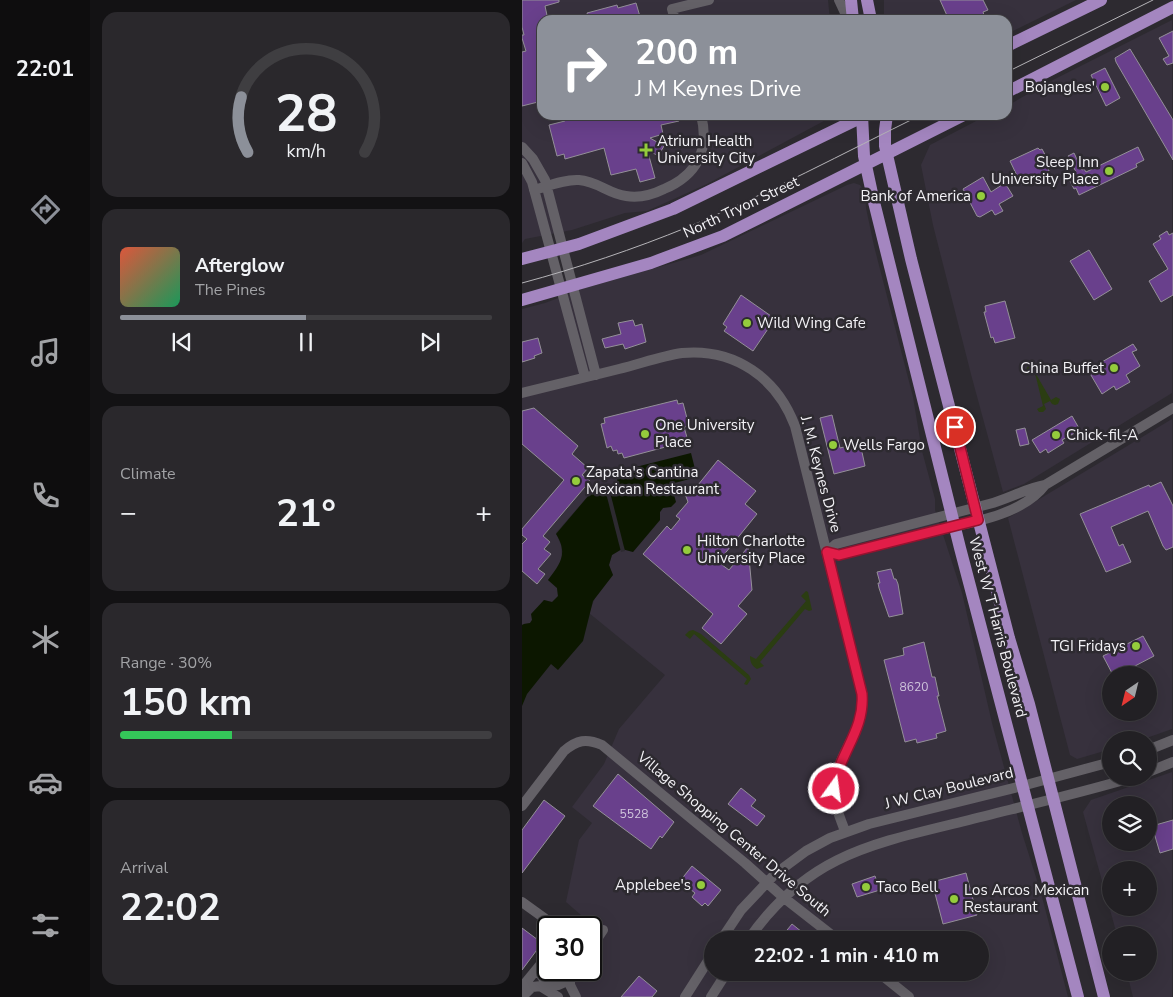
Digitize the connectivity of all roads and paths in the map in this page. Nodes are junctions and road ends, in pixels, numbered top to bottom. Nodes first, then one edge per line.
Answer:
1 (709, 0) edge
2 (839, 0) edge
3 (851, 0) edge
4 (868, 0) edge
5 (876, 0) edge
6 (1101, 0) edge
7 (1172, 7) edge
8 (674, 15) edge
9 (846, 15) edge
10 (852, 15) edge
11 (870, 15) edge
12 (877, 15) edge
13 (1012, 44) edge
14 (1012, 89) edge
15 (701, 120) edge
16 (856, 120) edge
17 (864, 120) edge
18 (886, 120) edge
19 (954, 120) edge
20 (522, 147) edge
21 (887, 154) junction
22 (522, 163) edge
23 (866, 165) junction
24 (546, 187) junction
25 (534, 190) junction
26 (557, 250) junction
27 (522, 259) edge
28 (566, 287) junction
29 (522, 300) edge
30 (596, 375) junction
31 (585, 377) junction
32 (522, 393) edge
33 (1172, 408) edge
34 (977, 514) junction
35 (954, 520) junction
36 (827, 552) junction
37 (1172, 740) edge
38 (1157, 746) edge
39 (1172, 762) edge
40 (1102, 764) edge
41 (1157, 768) edge
42 (1048, 778) junction
43 (1022, 786) junction
44 (1102, 786) edge
45 (1053, 799) junction
46 (522, 806) edge
47 (1028, 806) junction
48 (845, 831) junction
49 (767, 882) junction
50 (783, 897) junction
51 (522, 902) edge
52 (539, 916) edge
53 (727, 931) edge
54 (755, 931) edge
55 (826, 931) edge
56 (704, 967) edge
57 (537, 969) edge
58 (546, 981) edge
59 (564, 981) edge
60 (571, 981) edge
61 (721, 981) edge
62 (889, 981) edge
63 (551, 985) junction
64 (539, 986) junction
65 (522, 988) edge
66 (522, 997) edge
67 (558, 997) edge
68 (576, 997) edge
69 (685, 997) edge
70 (711, 997) edge
71 (909, 997) edge
72 (1078, 997) edge
73 (1104, 997) edge

1 - 8 street
2 - 9 street
3 - 10 main road
4 - 11 main road
5 - 12 main road
6 - 13 main road
7 - 14 main road
15 - 24 street
16 - 26 main road, North Tryon Street
17 - 23 main road, West W T Harris Boulevard
18 - 21 main road, West W T Harris Boulevard
19 - 21 main road, North Tryon Street
20 - 24 street
21 - 23 main road, North Tryon Street
21 - 34 main road, West W T Harris Boulevard
22 - 25 street
23 - 28 main road, North Tryon Street
23 - 35 main road, West W T Harris Boulevard
24 - 25 street
24 - 26 street
25 - 26 street
26 - 27 main road, North Tryon Street
26 - 28 street
28 - 29 main road, North Tryon Street
28 - 30 street
28 - 31 street
30 - 31 street, J. M. Keynes Drive
30 - 36 street, J. M. Keynes Drive
31 - 32 street, J. M. Keynes Drive
33 - 34 street
34 - 35 street
34 - 42 main road, West W T Harris Boulevard
35 - 36 street
35 - 43 main road, West W T Harris Boulevard
36 - 48 street, J. M. Keynes Drive
37 - 38 street
39 - 41 street
40 - 42 street, J W Clay Boulevard
42 - 43 street, J W Clay Boulevard
42 - 45 main road, West W T Harris Boulevard
43 - 47 main road, West W T Harris Boulevard
43 - 48 street, J W Clay Boulevard
44 - 45 street
45 - 47 street
45 - 73 main road, West W T Harris Boulevard
46 - 49 street, Village Shopping Center Drive South
47 - 50 street
47 - 72 main road, West W T Harris Boulevard
48 - 49 street, J W Clay Boulevard
49 - 50 street, Village Shopping Center Drive South
49 - 53 street, J W Clay Boulevard
50 - 54 street
50 - 55 street, Village Shopping Center Drive South
51 - 52 street
56 - 69 street
57 - 65 street
58 - 63 street
59 - 63 street
60 - 68 street
61 - 70 street
62 - 71 street
63 - 64 street
64 - 66 street
64 - 67 street

